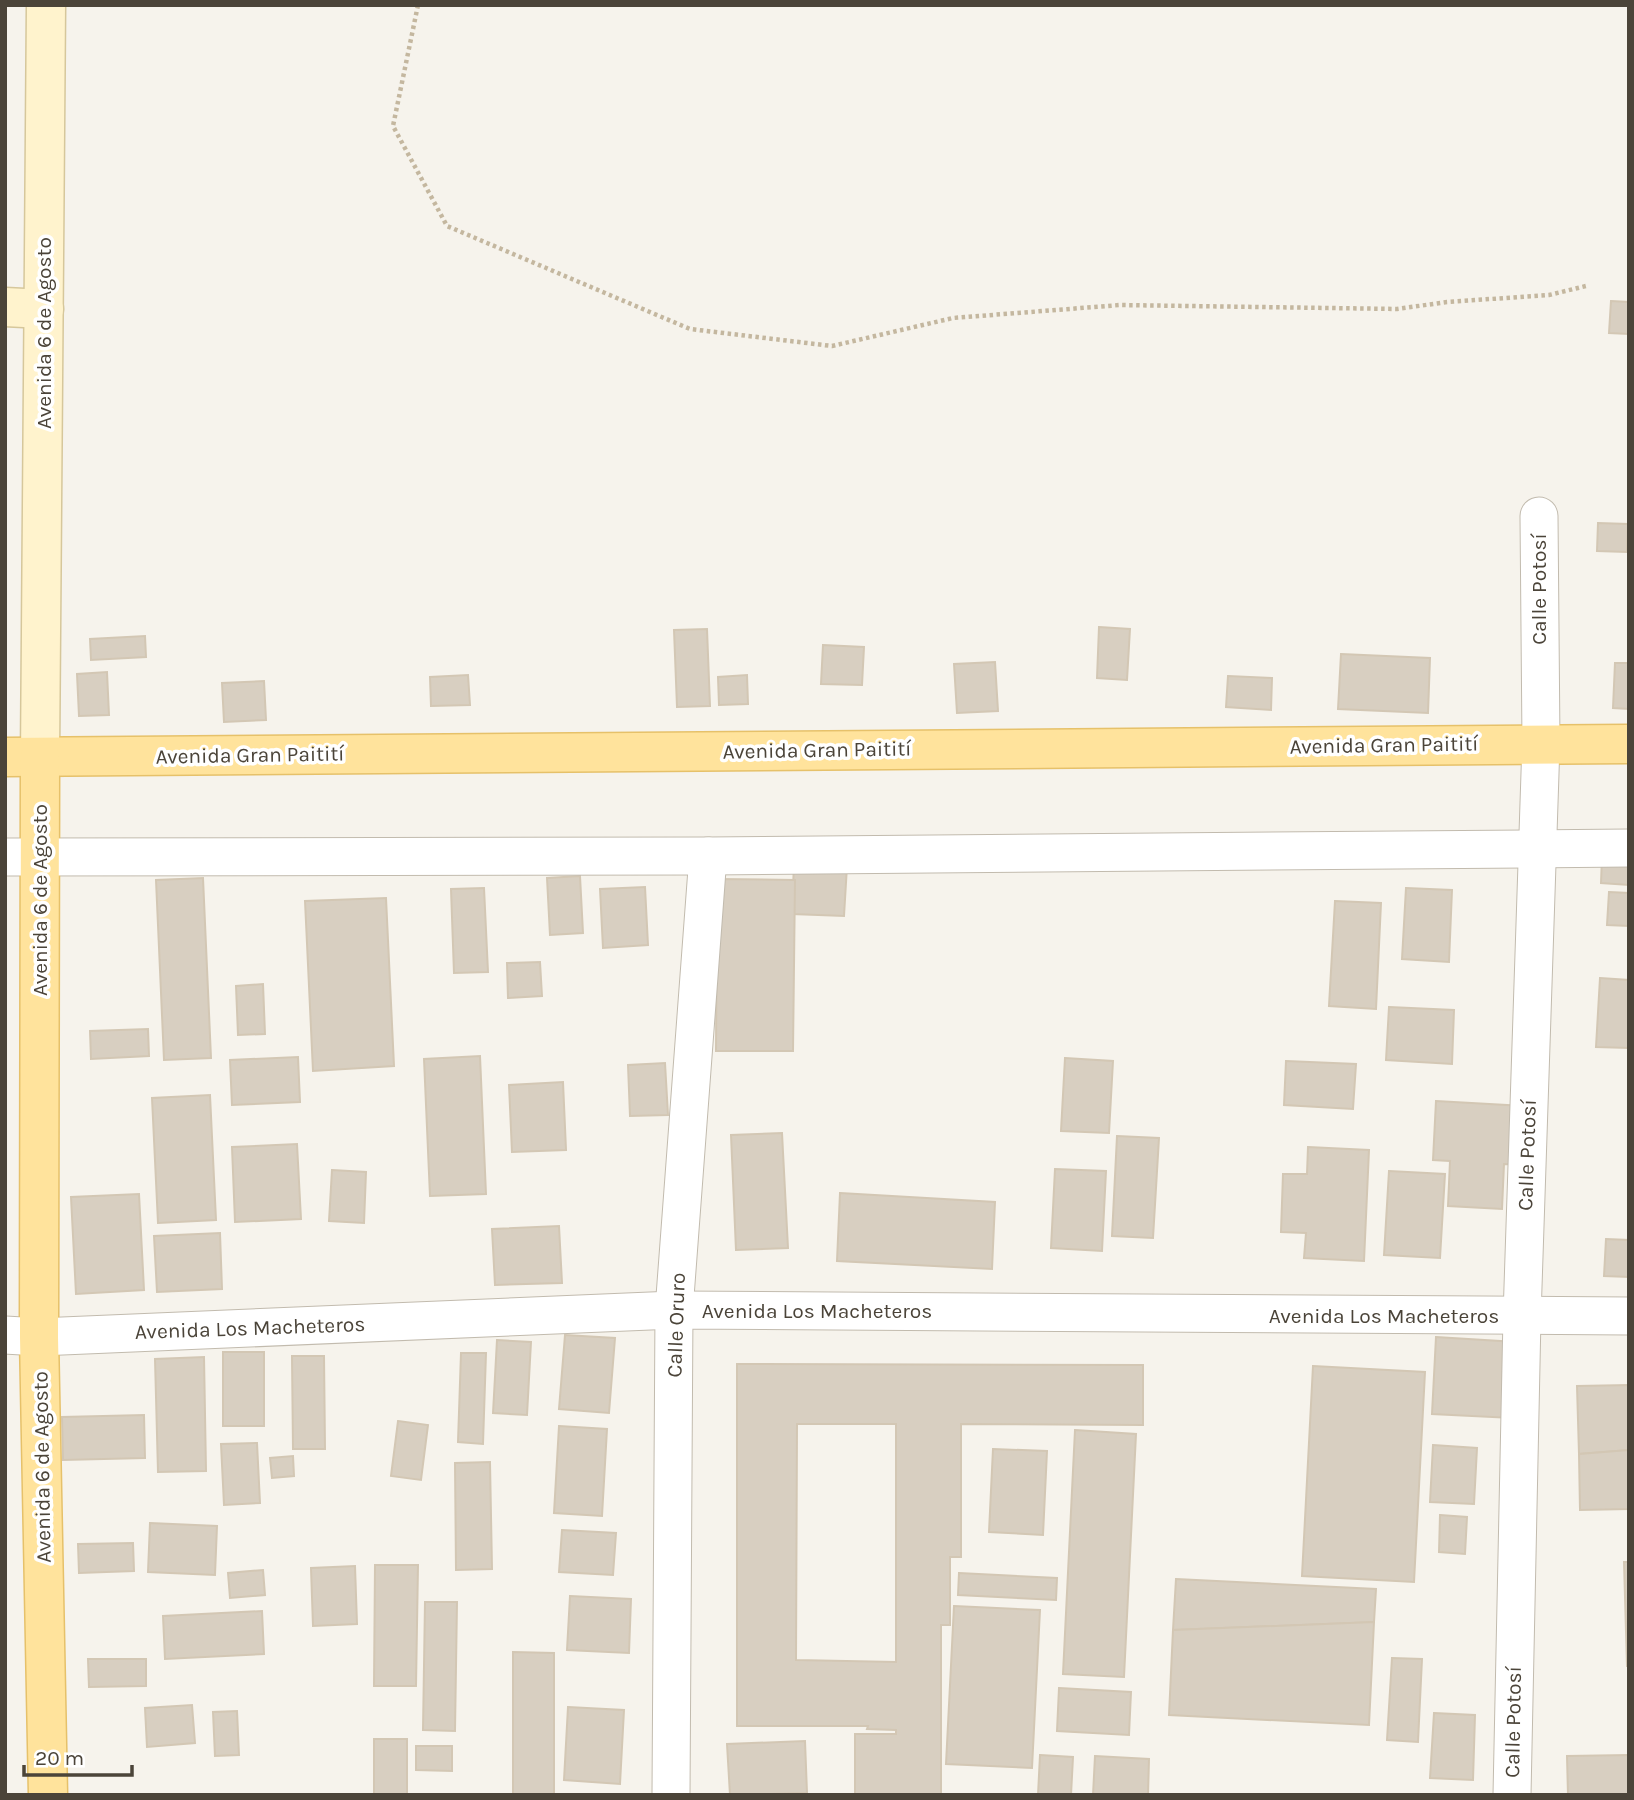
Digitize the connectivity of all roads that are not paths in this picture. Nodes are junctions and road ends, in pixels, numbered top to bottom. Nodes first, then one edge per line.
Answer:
1 (46, 5) edge
2 (5, 307) edge
3 (44, 309) junction
4 (1539, 516) dead end
5 (1541, 743) junction
6 (1629, 744) edge
7 (22, 757) edge
8 (1629, 848) edge
9 (1538, 849) junction
10 (708, 856) junction
11 (23, 858) edge
12 (674, 1310) junction
13 (1629, 1316) edge
14 (1522, 1317) junction
15 (22, 1336) edge
16 (48, 1795) edge
17 (671, 1795) edge
18 (1512, 1795) edge

1 - 3 street, Avenida 6 de Agosto
2 - 3 street
3 - 7 street, Avenida 6 de Agosto
4 - 5 street, Calle Potosí
5 - 6 main road, Avenida Gran Paitití
5 - 7 main road, Avenida Gran Paitití
5 - 9 street, Calle Potosí
7 - 11 main road, Avenida 6 de Agosto
8 - 9 street
9 - 10 street
9 - 14 street, Calle Potosí
10 - 11 street
10 - 12 street, Calle Oruro
11 - 15 main road, Avenida 6 de Agosto
12 - 14 street, Avenida Los Macheteros
12 - 15 street, Avenida Los Macheteros
12 - 17 street, Calle Oruro
13 - 14 street, Avenida Los Macheteros
14 - 18 street, Calle Potosí
15 - 16 main road, Avenida 6 de Agosto

